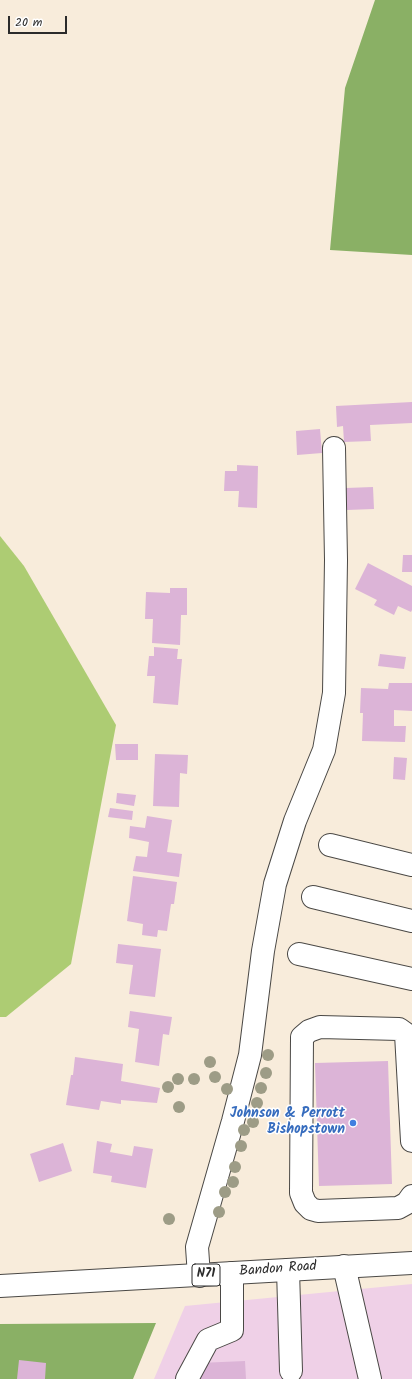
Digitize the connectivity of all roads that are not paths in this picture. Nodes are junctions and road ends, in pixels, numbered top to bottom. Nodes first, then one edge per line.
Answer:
1 (334, 448) dead end
2 (330, 845) dead end
3 (412, 865) edge
4 (313, 897) dead end
5 (412, 921) edge
6 (299, 954) dead end
7 (412, 979) edge
8 (412, 1134) edge
9 (412, 1141) edge
10 (412, 1196) edge
11 (412, 1263) edge
12 (344, 1266) junction
13 (288, 1270) junction
14 (232, 1273) junction
15 (199, 1276) junction
16 (0, 1286) edge
17 (291, 1371) dead end
18 (187, 1379) edge
19 (370, 1379) edge

1 - 15 street
2 - 3 street
4 - 5 street
6 - 7 street
8 - 9 street
8 - 10 street
11 - 12 street, Bandon Road / N71
12 - 13 street, Bandon Road / N71
12 - 19 street
13 - 14 street, Bandon Road / N71
13 - 17 street
14 - 15 street, Bandon Road / N71
14 - 18 street
15 - 16 street, Bandon Road / N71

